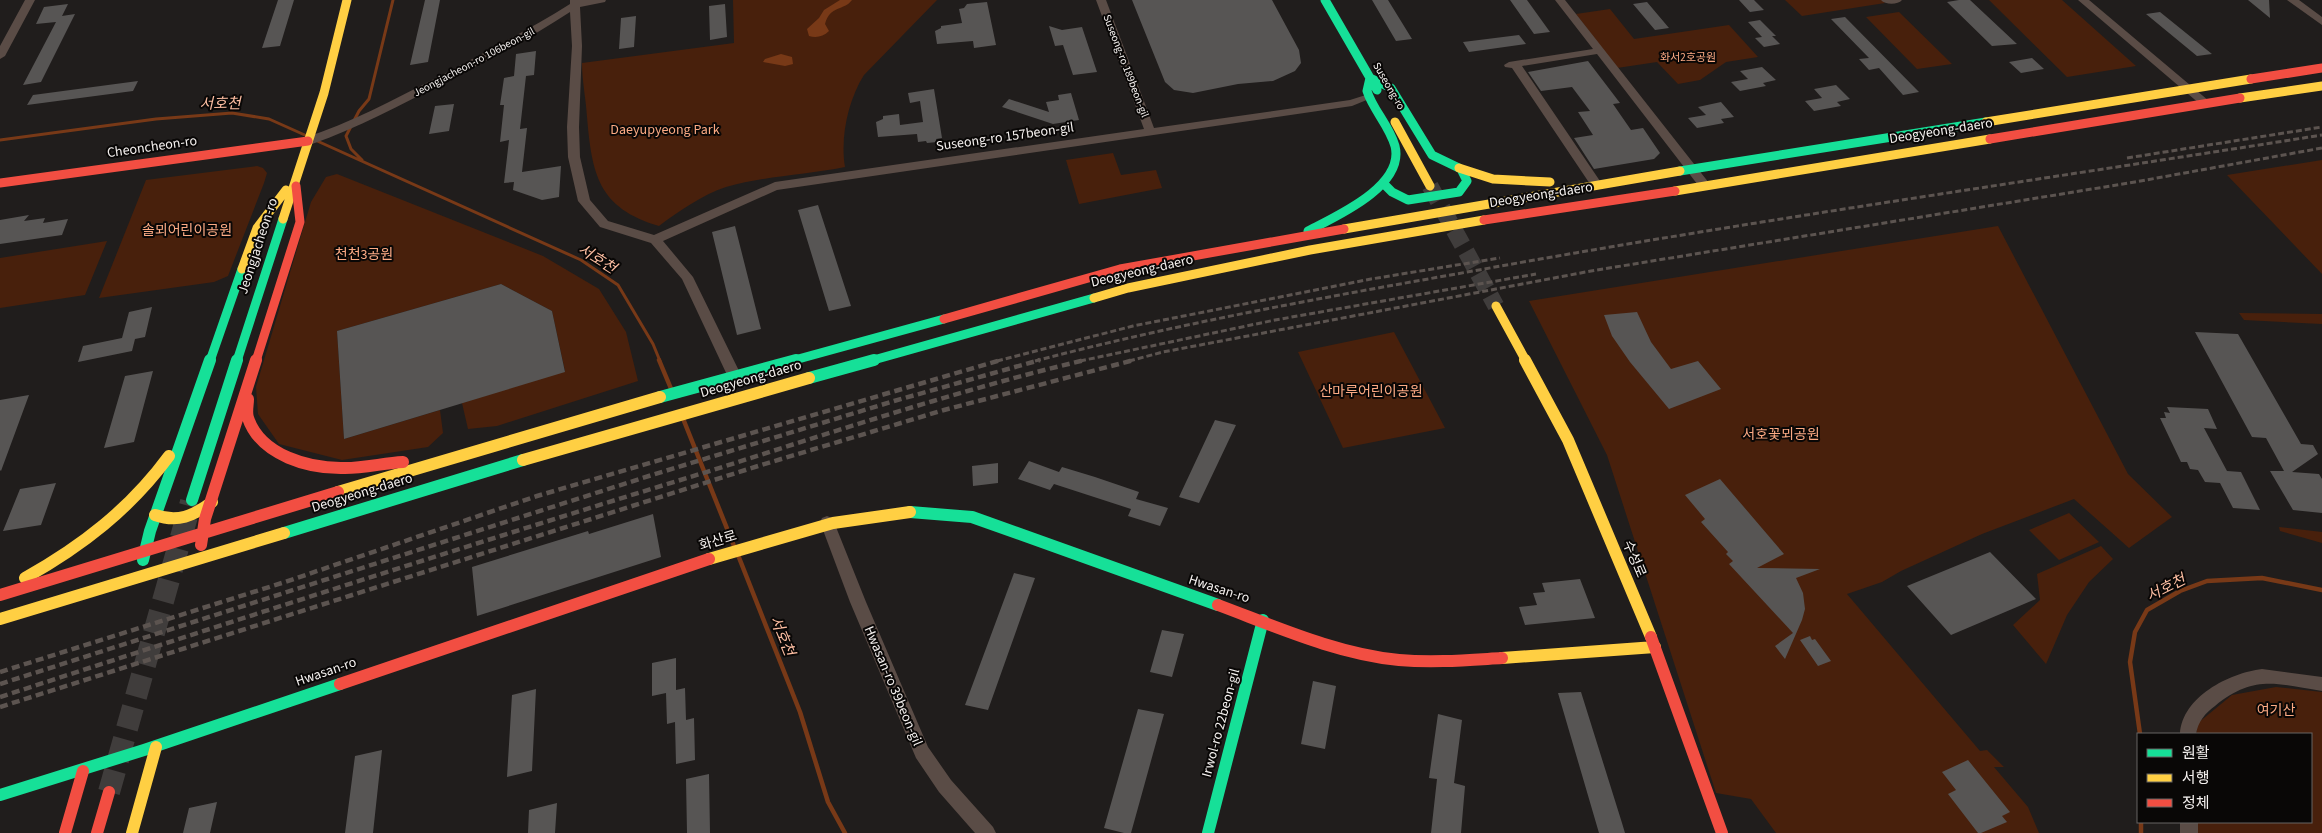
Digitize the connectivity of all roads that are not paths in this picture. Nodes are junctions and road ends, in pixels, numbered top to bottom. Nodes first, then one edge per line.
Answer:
1 (30, 0) edge
2 (347, 0) edge
3 (602, 0) edge
4 (1101, 0) edge
5 (1325, 0) edge
6 (1560, 0) edge
7 (1886, 0) edge
8 (1897, 0) edge
9 (2083, 0) edge
10 (2292, 0) edge
11 (575, 3) edge
12 (2322, 22) edge
13 (1600, 51) junction
14 (0, 56) edge
15 (2322, 68) edge
16 (1370, 78) junction
17 (2322, 86) edge
18 (2187, 88) junction
19 (1369, 98) junction
20 (2205, 103) junction
21 (1150, 131) junction
22 (308, 140) junction
23 (1691, 169) junction
24 (1462, 171) junction
25 (295, 179) junction
26 (1594, 182) junction
27 (0, 183) edge
28 (1384, 184) junction
29 (1430, 186) tunnel mouth
30 (1705, 186) junction
31 (1295, 238) junction
32 (655, 240) junction
33 (1496, 306) tunnel mouth
34 (730, 379) junction
35 (248, 389) junction
36 (186, 429) junction
37 (435, 462) junction
38 (192, 500) tunnel mouth
39 (212, 502) junction
40 (156, 515) junction
41 (827, 522) junction
42 (203, 533) junction
43 (783, 536) joint
44 (145, 550) junction
45 (198, 559) junction
46 (661, 574) joint
47 (141, 576) junction
48 (0, 593) edge
49 (0, 619) edge
50 (1263, 620) junction
51 (1655, 647) junction
52 (2322, 684) edge
53 (2188, 733) edge
54 (156, 747) junction
55 (83, 771) junction
56 (109, 792) tunnel mouth
57 (0, 795) edge
58 (65, 833) edge
59 (97, 833) edge
60 (132, 833) edge
61 (987, 833) edge
62 (1208, 833) edge
63 (1722, 833) edge

1 - 14 street
2 - 22 main road, Jeongjacheon-ro
3 - 11 street
4 - 21 street, Suseong-ro 189beon-gil
5 - 16 main road, Suseong-ro
6 - 13 street
7 - 8 street
9 - 18 street
10 - 12 street
11 - 22 street, Jeongjacheon-ro 106beon-gil
11 - 32 street
13 - 23 street
13 - 26 street
15 - 18 main road, Deogyeong-daero
16 - 19 main road
16 - 24 main road
16 - 29 main road, Suseong-ro
17 - 20 main road, Deogyeong-daero
18 - 20 street
18 - 23 main road, Deogyeong-daero
19 - 21 street, Suseong-ro 157beon-gil
19 - 28 main road
20 - 30 main road, Deogyeong-daero
21 - 32 street, Suseong-ro 157beon-gil
22 - 25 main road, Jeongjacheon-ro
22 - 27 main road, Cheoncheon-ro
23 - 26 main road, Deogyeong-daero
23 - 30 street
24 - 26 main road
24 - 28 main road
25 - 35 main road
25 - 36 main road
25 - 38 main road, Jeongjacheon-ro
26 - 31 main road, Deogyeong-daero
28 - 31 main road
30 - 45 main road, Deogyeong-daero
31 - 34 main road, Deogyeong-daero
32 - 34 street
33 - 51 main road, 수성로
34 - 37 main road, Deogyeong-daero
35 - 37 main road
35 - 39 main road
36 - 40 main road
36 - 48 main road
37 - 42 main road, Deogyeong-daero
39 - 40 main road
39 - 42 main road
40 - 44 main road
41 - 43 main road, Hwasan-ro
41 - 50 main road, Hwasan-ro
41 - 61 street, Hwasan-ro 39beon-gil
42 - 44 main road, Deogyeong-daero
42 - 45 main road
43 - 46 main road, 화산로
44 - 47 main road
44 - 48 main road, Deogyeong-daero
45 - 47 main road, Deogyeong-daero
46 - 54 main road, Hwasan-ro
47 - 49 main road, Deogyeong-daero
50 - 51 main road, Hwasan-ro
50 - 62 main road, Irwol-ro 22beon-gil
51 - 63 main road, 수성로
52 - 53 street
54 - 55 main road, Hwasan-ro
54 - 60 main road
55 - 57 main road, Hwasan-ro
55 - 58 main road
56 - 59 main road

